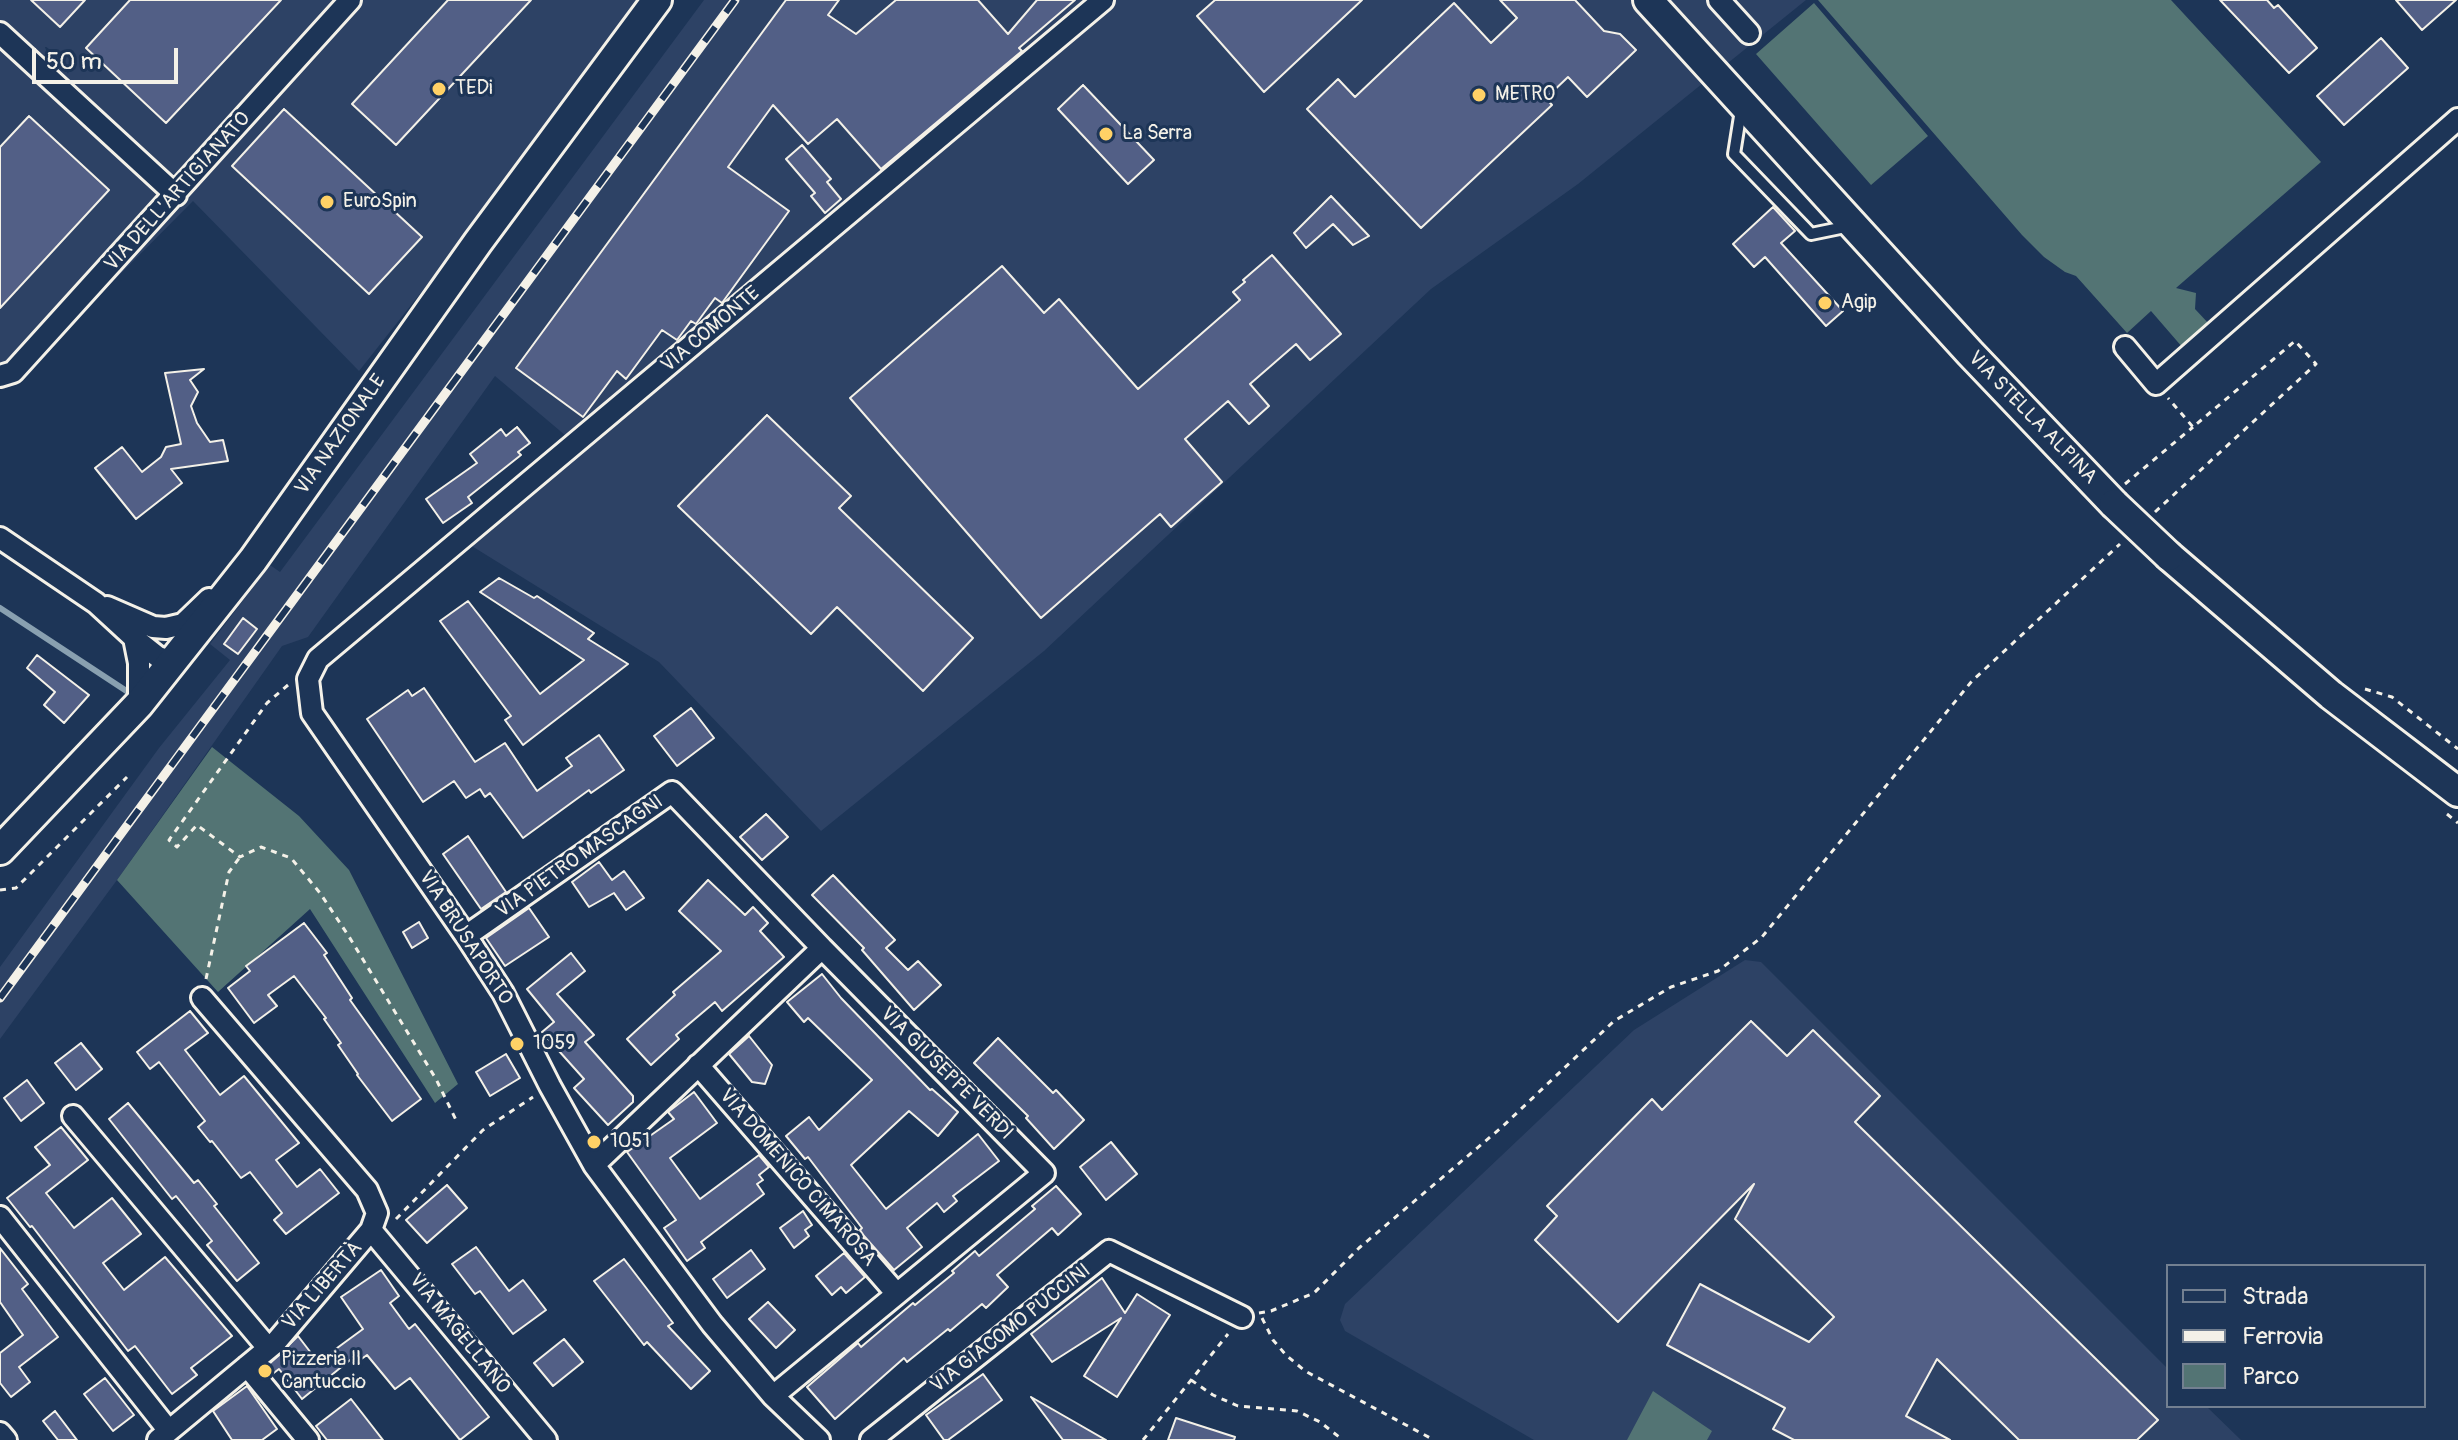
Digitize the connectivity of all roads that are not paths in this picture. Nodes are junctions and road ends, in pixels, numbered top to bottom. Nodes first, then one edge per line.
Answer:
1 (350, 0) edge
2 (1103, 0) edge
3 (1648, 0) edge
4 (1719, 0) edge
5 (646, 5) edge
6 (0, 33) edge
7 (1749, 33) dead end
8 (1743, 104) junction
9 (2458, 119) edge
10 (176, 195) junction
11 (1853, 225) junction
12 (2125, 347) dead end
13 (0, 376) edge
14 (0, 538) edge
15 (253, 560) junction
16 (96, 603) junction
17 (153, 627) junction
18 (134, 638) junction
19 (318, 659) joint
20 (172, 662) junction
21 (139, 704) junction
22 (2458, 792) edge
23 (0, 850) edge
24 (466, 936) junction
25 (822, 948) junction
26 (202, 998) road end
27 (698, 1065) junction
28 (73, 1116) dead end
29 (594, 1165) junction
30 (0, 1217) edge
31 (375, 1233) junction
32 (896, 1293) junction
33 (1252, 1315) road end
34 (268, 1348) junction
35 (247, 1366) junction
36 (773, 1396) junction
37 (0, 1433) edge
38 (164, 1436) edge
39 (6, 1440) edge
40 (308, 1440) edge
41 (546, 1440) edge
42 (819, 1440) edge
43 (871, 1440) edge

1 - 10 street, VIA DELL'ARTIGIANATO
2 - 19 street, VIA COMONTE
3 - 8 street, VIA STELLA ALPINA
4 - 7 street
5 - 15 street, VIA NAZIONALE
6 - 10 street
8 - 11 street, VIA STELLA ALPINA
8 - 11 lane
9 - 12 street
10 - 13 street, VIA DELL'ARTIGIANATO
11 - 22 street, VIA STELLA ALPINA, bridge
14 - 16 street
15 - 17 street
15 - 20 street, VIA NAZIONALE
16 - 17 street
16 - 18 street
17 - 20 street
18 - 20 street
18 - 21 street
19 - 24 street, VIA BRUSAPORTO
20 - 21 street, VIA NAZIONALE
21 - 23 street, VIA NAZIONALE
24 - 25 street, VIA PIETRO MASCAGNI
24 - 29 street, VIA BRUSAPORTO
25 - 27 street
25 - 32 street, VIA GIUSEPPE VERDI
26 - 31 street, VIA LIBERTÀ
27 - 29 street
27 - 32 street, VIA DOMENICO CIMAROSA
28 - 34 street
29 - 36 street, VIA BRUSAPORTO
30 - 38 street
31 - 34 street, VIA LIBERTÀ
31 - 41 street, VIA MAGELLANO
32 - 36 street, VIA GIUSEPPE VERDI
33 - 43 street, VIA GIACOMO PUCCINI
34 - 35 street, VIA LIBERTÀ
35 - 38 street, VIA LIBERTÀ
35 - 40 street
36 - 42 street, VIA BRUSAPORTO
37 - 39 street

